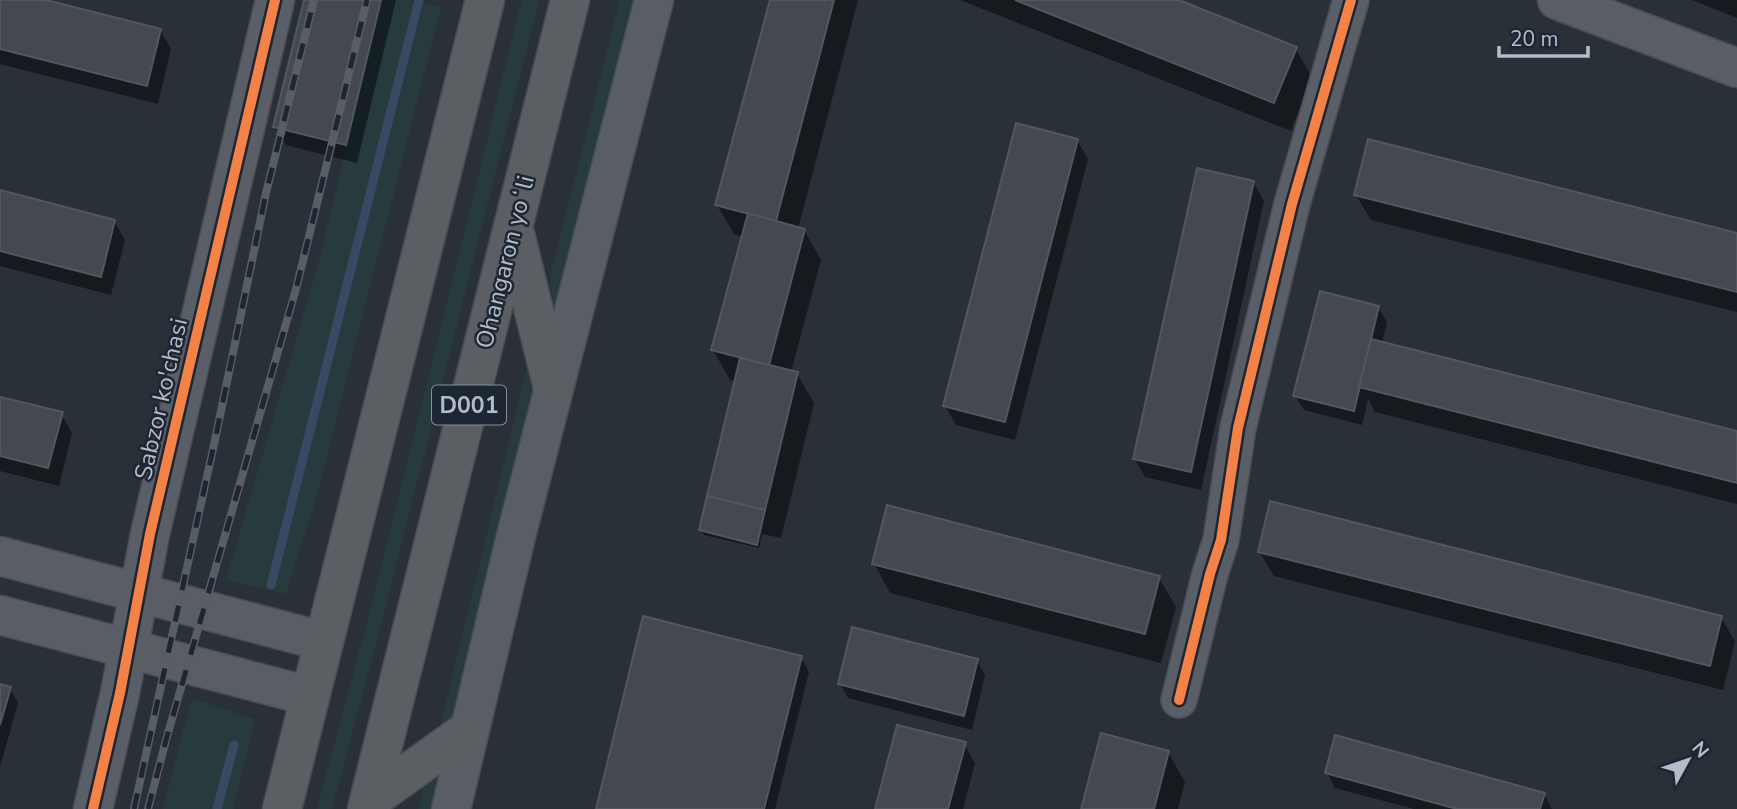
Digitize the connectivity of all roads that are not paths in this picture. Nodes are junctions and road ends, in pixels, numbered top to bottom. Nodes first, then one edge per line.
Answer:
1 (275, 0) edge
2 (485, 0) edge
3 (570, 0) edge
4 (654, 0) edge
5 (1351, 0) edge
6 (1557, 0) edge
7 (1737, 68) edge
8 (514, 229) junction
9 (553, 388) junction
10 (0, 556) edge
11 (139, 593) junction
12 (0, 615) edge
13 (322, 641) junction
14 (128, 648) junction
15 (309, 696) junction
16 (1179, 700) dead end
17 (470, 729) junction
18 (368, 805) edge
19 (93, 809) edge
20 (282, 809) edge
21 (451, 809) edge

1 - 11 street, Sabzor ko'chasi
2 - 13 highway
3 - 8 highway, Ohangaron yoʻli / D001
4 - 9 main road
5 - 16 street
6 - 7 main road
8 - 9 highway
8 - 18 highway, Ohangaron yoʻli / D001
9 - 17 main road
10 - 11 main road
11 - 13 main road
11 - 14 street, Sabzor ko'chasi
12 - 14 main road
13 - 15 highway
14 - 15 main road
14 - 19 street, Sabzor ko'chasi
15 - 20 highway
17 - 18 highway
17 - 21 main road

